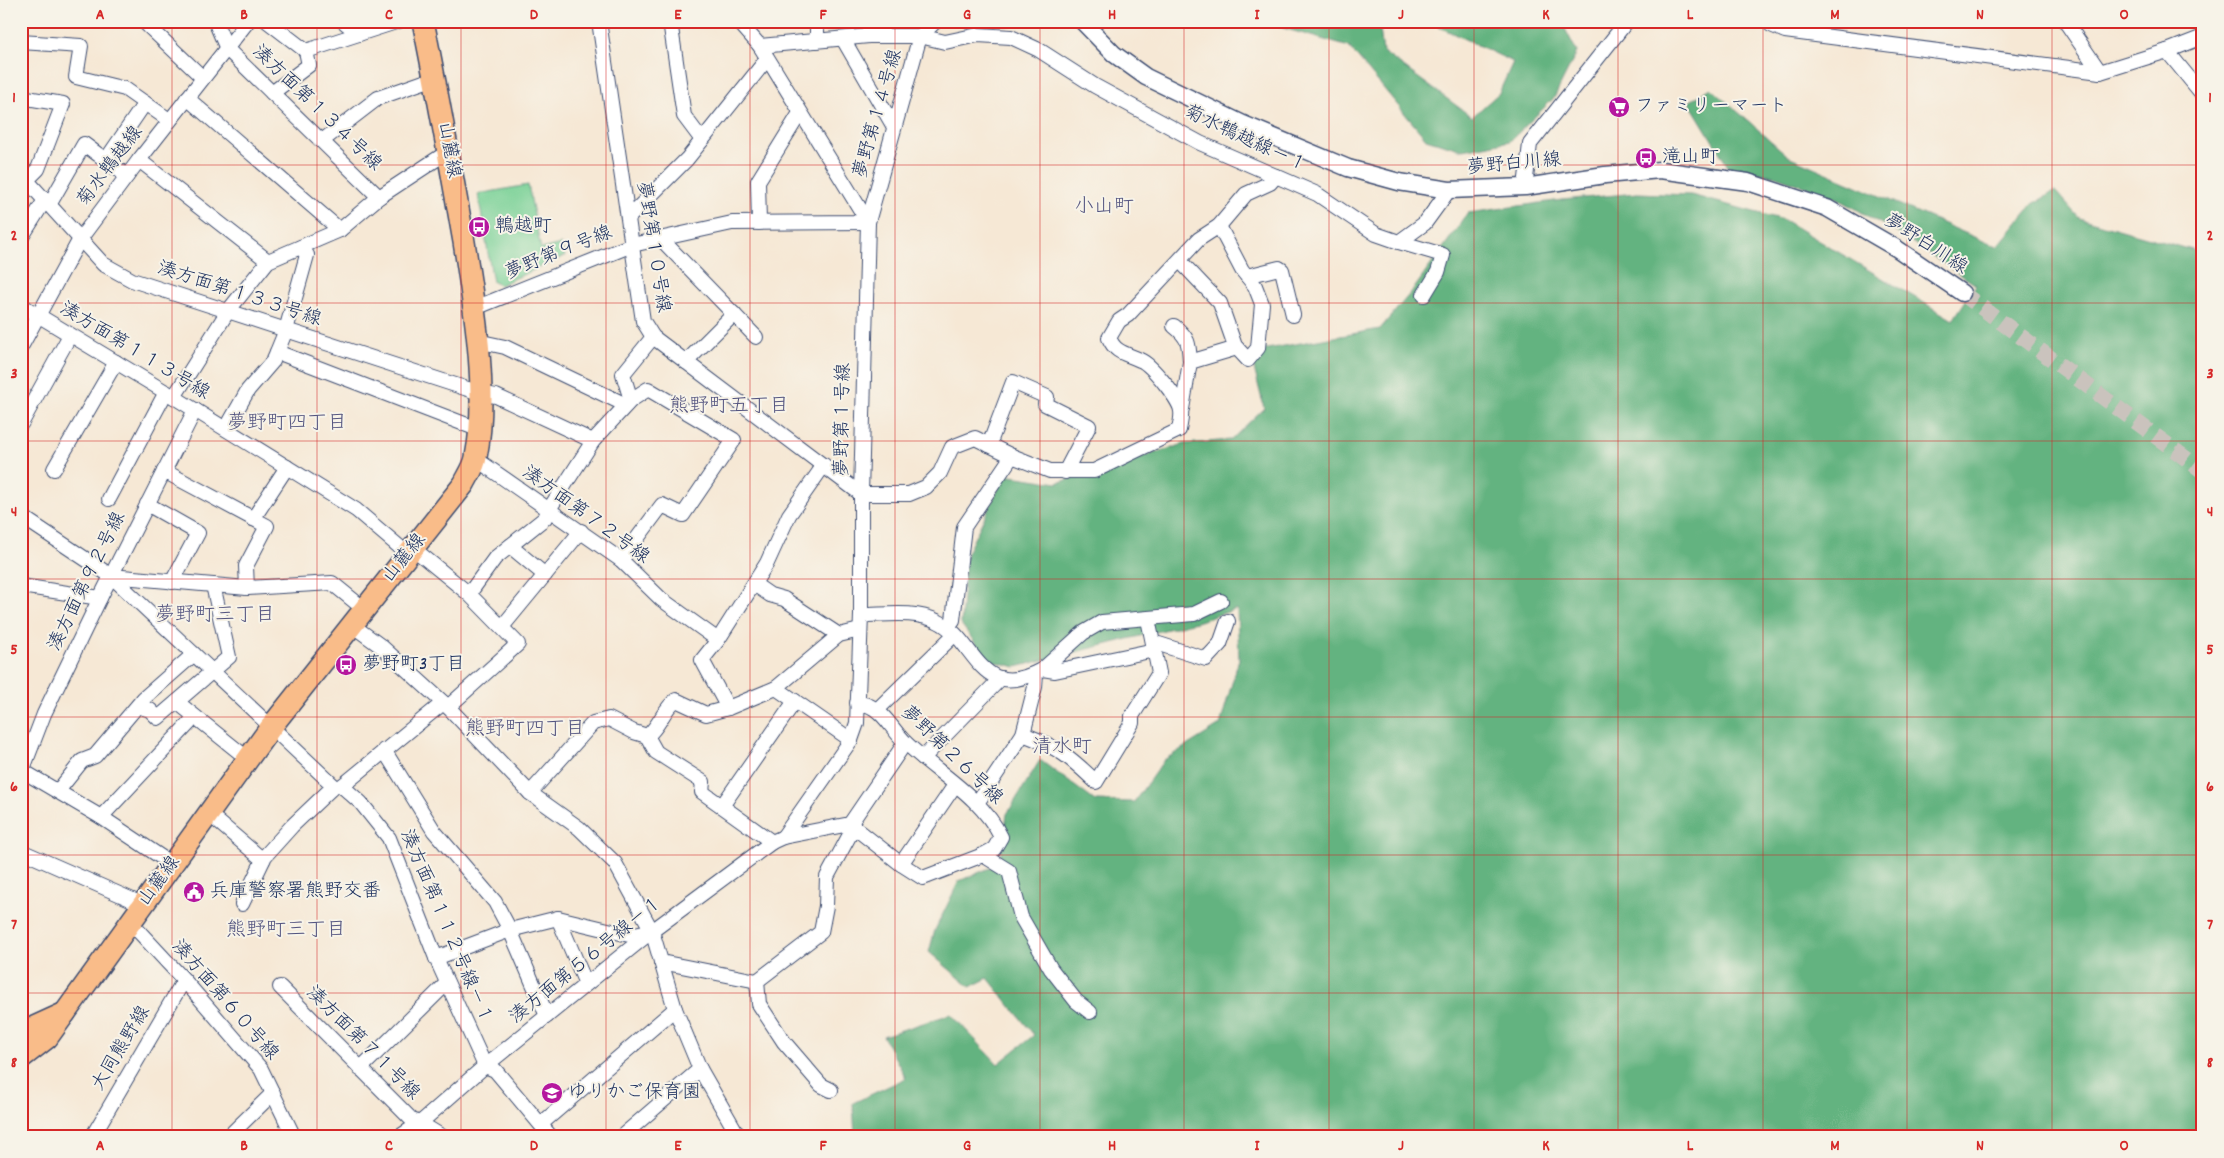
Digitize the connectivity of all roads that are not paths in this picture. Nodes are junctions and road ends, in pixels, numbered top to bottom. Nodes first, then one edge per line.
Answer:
1 (143, 21) edge
2 (215, 21) edge
3 (248, 21) edge
4 (266, 21) edge
5 (343, 21) edge
6 (399, 21) edge
7 (423, 21) edge
8 (599, 21) edge
9 (670, 21) edge
10 (738, 21) edge
11 (817, 21) edge
12 (870, 21) edge
13 (936, 21) edge
14 (1082, 21) edge
15 (1627, 21) edge
16 (1769, 21) edge
17 (2065, 21) edge
18 (359, 34) junction
19 (870, 36) junction
20 (920, 36) junction
21 (2203, 37) edge
22 (843, 39) junction
23 (817, 41) junction
24 (21, 42) edge
25 (760, 46) junction
26 (227, 49) junction
27 (2167, 51) junction
28 (306, 52) junction
29 (767, 59) junction
30 (2100, 72) junction
31 (204, 78) junction
32 (434, 78) junction
33 (272, 93) junction
34 (2203, 95) edge
35 (21, 97) edge
36 (187, 98) junction
37 (145, 103) junction
38 (800, 113) junction
39 (170, 120) junction
40 (894, 127) junction
41 (702, 140) junction
42 (322, 141) junction
43 (449, 151) junction
44 (106, 160) junction
45 (139, 160) junction
46 (127, 176) junction
47 (1276, 176) junction
48 (24, 177) edge
49 (1525, 188) junction
50 (1449, 190) junction
51 (379, 197) junction
52 (47, 202) junction
53 (628, 217) junction
54 (868, 222) junction
55 (759, 223) junction
56 (1219, 226) junction
57 (340, 230) junction
58 (21, 238) edge
59 (80, 239) junction
60 (662, 240) junction
61 (1399, 242) junction
62 (632, 245) junction
63 (302, 246) junction
64 (268, 261) junction
65 (1180, 261) junction
66 (1247, 276) junction
67 (1962, 293) tunnel mouth
68 (1424, 295) dead end
69 (21, 306) edge
70 (475, 308) junction
71 (228, 311) junction
72 (734, 314) junction
73 (1293, 315) dead end
74 (38, 316) junction
75 (1174, 326) dead end
76 (286, 330) junction
77 (70, 335) junction
78 (653, 337) junction
79 (756, 337) dead end
80 (477, 341) junction
81 (21, 347) edge
82 (1236, 348) junction
83 (277, 352) junction
84 (116, 362) junction
85 (686, 362) junction
86 (1190, 362) junction
87 (480, 393) junction
88 (170, 394) junction
89 (628, 403) junction
90 (1182, 409) junction
91 (195, 410) junction
92 (21, 424) edge
93 (226, 429) junction
94 (480, 430) junction
95 (593, 441) junction
96 (989, 445) junction
97 (1012, 456) junction
98 (476, 459) junction
99 (824, 466) junction
100 (287, 468) junction
101 (54, 469) dead end
102 (164, 471) junction
103 (1065, 472) junction
104 (861, 494) junction
105 (110, 499) dead end
106 (147, 504) junction
107 (548, 510) junction
108 (21, 516) edge
109 (254, 519) junction
110 (581, 531) junction
111 (510, 546) junction
112 (411, 552) junction
113 (621, 560) junction
114 (545, 575) junction
115 (111, 576) junction
116 (172, 582) junction
117 (754, 584) junction
118 (213, 585) junction
119 (21, 586) edge
120 (246, 588) junction
121 (468, 594) junction
122 (100, 598) junction
123 (1221, 601) dead end
124 (861, 615) junction
125 (358, 617) junction
126 (1148, 619) junction
127 (1228, 621) dead end
128 (502, 627) junction
129 (860, 630) junction
130 (951, 631) junction
131 (838, 635) junction
132 (718, 640) junction
133 (1154, 647) junction
134 (194, 654) junction
135 (212, 671) junction
136 (1040, 671) junction
137 (1001, 678) junction
138 (776, 688) junction
139 (794, 701) junction
140 (177, 702) junction
141 (857, 703) junction
142 (445, 705) junction
143 (138, 706) junction
144 (728, 708) junction
145 (877, 710) junction
146 (195, 717) junction
147 (271, 727) junction
148 (1023, 734) junction
149 (647, 736) junction
150 (851, 740) junction
151 (905, 743) junction
152 (384, 750) junction
153 (923, 758) junction
154 (248, 760) junction
155 (22, 771) edge
156 (955, 785) junction
157 (338, 786) junction
158 (58, 791) junction
159 (530, 793) junction
160 (978, 803) junction
161 (722, 806) junction
162 (208, 814) junction
163 (101, 817) junction
164 (852, 825) junction
165 (778, 839) junction
166 (21, 851) edge
167 (988, 852) junction
168 (263, 860) junction
169 (901, 864) junction
170 (173, 865) junction
171 (242, 904) dead end
172 (144, 905) junction
173 (558, 918) junction
174 (130, 923) junction
175 (510, 930) junction
176 (652, 931) junction
177 (436, 958) junction
178 (662, 962) junction
179 (184, 980) junction
180 (757, 980) junction
181 (447, 983) junction
182 (586, 984) junction
183 (280, 987) dead end
184 (675, 1009) junction
185 (1090, 1012) dead end
186 (66, 1013) junction
187 (547, 1016) junction
188 (21, 1029) edge
189 (21, 1058) edge
190 (485, 1066) junction
191 (360, 1069) junction
192 (700, 1069) junction
193 (831, 1090) dead end
194 (273, 1092) junction
195 (420, 1122) junction
196 (541, 1124) junction
197 (92, 1137) edge
198 (228, 1137) edge
199 (294, 1137) edge
200 (399, 1137) edge
201 (444, 1137) edge
202 (551, 1137) edge
203 (621, 1137) edge
204 (739, 1137) edge

1 - 31 street
2 - 26 street, 湊方面第１３４号線
3 - 26 street, 菊水鵯越線
4 - 28 street
5 - 18 street
6 - 18 street
7 - 32 main road, 山麓線
8 - 53 street, 夢野第１０号線
9 - 41 street
10 - 25 street
11 - 23 street
12 - 19 street
13 - 20 street, 夢野第１４号線
14 - 50 street, 夢野白川線
15 - 49 street
16 - 30 street
17 - 30 street
18 - 28 street
19 - 20 street
19 - 22 street
20 - 40 street, 夢野第１４号線
20 - 47 street, 菊水鵯越線ー１
21 - 27 street
22 - 23 street
22 - 40 street
23 - 25 street
24 - 37 street
25 - 29 street
26 - 31 street, 菊水鵯越線
26 - 33 street, 湊方面第１３４号線
27 - 30 street
27 - 34 street
28 - 33 street
29 - 38 street
29 - 41 street
31 - 36 street, 菊水鵯越線
32 - 42 street
32 - 43 main road, 山麓線
33 - 42 street, 湊方面第１３４号線
35 - 48 street
36 - 39 street, 菊水鵯越線
36 - 57 street
37 - 39 street
37 - 44 street
38 - 54 street
38 - 55 street
39 - 45 street, 菊水鵯越線
40 - 54 street, 夢野第１４号線
41 - 53 street
42 - 51 street, 湊方面第１３４号線
43 - 51 street
43 - 70 main road, 山麓線
44 - 46 street
44 - 52 street
45 - 46 street, 菊水鵯越線
45 - 64 street
46 - 59 street, 菊水鵯越線
47 - 56 street
47 - 61 street, 菊水鵯越線ー１
48 - 52 street, 湊方面第１３３号線
49 - 50 street, 夢野白川線
49 - 67 street, 夢野白川線
50 - 61 street
51 - 57 street
52 - 58 street
52 - 59 street, 湊方面第１３３号線
53 - 62 street, 夢野第１０号線
54 - 55 street, 夢野第９号線
54 - 104 street, 夢野第１号線
55 - 60 street, 夢野第９号線
56 - 65 street
56 - 66 street
57 - 63 street
59 - 71 street, 湊方面第１３３号線
59 - 74 street, 菊水鵯越線
60 - 62 street, 夢野第９号線
60 - 72 street
61 - 68 street, 菊水鵯越線ー１
62 - 70 street, 夢野第９号線
62 - 78 street, 夢野第１０号線
63 - 64 street
63 - 76 street
64 - 71 street
65 - 82 street
65 - 90 street
66 - 73 street
66 - 82 street
69 - 74 street, 湊方面第１１３号線
70 - 80 main road, 山麓線
71 - 76 street, 湊方面第１３３号線
71 - 88 street
72 - 79 street
72 - 85 street
74 - 77 street, 湊方面第１１３号線
74 - 81 street, 菊水鵯越線
75 - 86 street
76 - 83 street
76 - 87 street, 湊方面第１３３号線
77 - 84 street, 湊方面第１１３号線
77 - 92 street
78 - 85 street, 夢野第１０号線
78 - 89 street
80 - 87 main road, 山麓線
80 - 89 street
82 - 86 street
83 - 93 street
83 - 94 street
84 - 88 street, 湊方面第１１３号線
84 - 101 street
85 - 99 street, 夢野第１０号線
86 - 90 street
87 - 94 main road, 山麓線
87 - 95 street, 湊方面第１３３号線
88 - 91 street, 湊方面第１１３号線
88 - 105 street
89 - 95 street
89 - 113 street
90 - 103 street
91 - 93 street, 湊方面第１１３号線
91 - 102 street, 湊方面第９２号線
93 - 100 street, 湊方面第１１３号線
94 - 98 main road, 山麓線
95 - 107 street
96 - 97 street
96 - 103 street
96 - 104 street
97 - 103 street
97 - 130 street
98 - 107 street, 湊方面第７２号線
98 - 112 main road, 山麓線
99 - 104 street, 夢野第１０号線
99 - 117 street
100 - 109 street
100 - 112 street, 湊方面第１１３号線
102 - 106 street, 湊方面第９２号線
102 - 109 street
104 - 124 street, 夢野第１号線
106 - 115 street, 湊方面第９２号線
106 - 116 street
107 - 110 street, 湊方面第７２号線
107 - 111 street
108 - 115 street, 湊方面第１１２号線－１
109 - 120 street
110 - 113 street, 湊方面第７２号線
110 - 114 street
111 - 114 street
111 - 121 street
112 - 121 street, 湊方面第１１３号線
112 - 125 main road, 山麓線
113 - 132 street, 湊方面第７２号線
114 - 128 street
115 - 116 street
115 - 122 street, 湊方面第９２号線
115 - 134 street, 湊方面第１１２号線－１
116 - 118 street
117 - 131 street
117 - 132 street
118 - 120 street
118 - 135 street
119 - 122 street
120 - 125 street
121 - 128 street, 湊方面第１１３号線
122 - 155 street, 湊方面第９２号線
123 - 126 street
124 - 129 street, 夢野第１号線
124 - 130 street
125 - 142 street
125 - 147 main road, 山麓線
126 - 133 street
126 - 136 street
127 - 133 street
128 - 142 street, 湊方面第１１３号線
129 - 131 street
129 - 141 street, 夢野第１号線
130 - 137 street
130 - 145 street
131 - 138 street
132 - 144 street
133 - 136 street
133 - 148 street
134 - 135 street, 湊方面第１１２号線－１
134 - 143 street
135 - 140 street
135 - 147 street, 湊方面第１１２号線－１
136 - 137 street
136 - 148 street
137 - 153 street
138 - 139 street
138 - 144 street
139 - 150 street
139 - 161 street
140 - 143 street
140 - 146 street
141 - 145 street, 夢野第２６号線
141 - 150 street, 夢野第１号線
142 - 152 street
142 - 159 street
143 - 158 street
144 - 149 street
145 - 151 street, 夢野第２６号線
146 - 154 street
146 - 163 street
147 - 154 main road, 山麓線
147 - 157 street, 湊方面第１１２号線－１
148 - 160 street
149 - 159 street
149 - 161 street
150 - 165 street, 夢野第１号線
151 - 153 street, 夢野第２６号線
151 - 164 street
152 - 157 street
152 - 175 street
153 - 156 street, 夢野第２６号線
154 - 162 main road, 山麓線
155 - 158 street
156 - 160 street, 夢野第２６号線
156 - 169 street
157 - 168 street
157 - 177 street, 湊方面第１１２号線－１
158 - 163 street
159 - 176 street
160 - 167 street, 夢野第２６号線
161 - 165 street
162 - 168 street
162 - 170 main road, 山麓線
163 - 170 street
164 - 165 street
164 - 169 street
164 - 180 street
165 - 176 street, 湊方面第５６号線－１
166 - 172 street
167 - 169 street
167 - 185 street
168 - 171 street
170 - 172 main road, 山麓線
172 - 174 main road, 山麓線
173 - 175 street
173 - 176 street
173 - 182 street
174 - 179 street, 湊方面第６０号線
174 - 186 main road, 山麓線
175 - 177 street
175 - 187 street
176 - 178 street
176 - 182 street, 湊方面第５６号線－１
177 - 181 street, 湊方面第１１２号線－１
178 - 180 street
178 - 184 street
179 - 194 street, 湊方面第６０号線
179 - 197 street, 大同熊野線
180 - 193 street
181 - 190 street, 湊方面第１１２号線－１
181 - 191 street
182 - 187 street, 湊方面第５６号線－１
183 - 191 street, 湊方面第７１号線
184 - 192 street
184 - 196 street
186 - 188 main road
186 - 189 main road, 山麓線
187 - 190 street, 湊方面第５６号線－１
190 - 195 street, 湊方面第５６号線－１
190 - 196 street
191 - 195 street, 湊方面第７１号線
192 - 203 street
192 - 204 street
194 - 198 street
194 - 199 street, 湊方面第６０号線
195 - 200 street, 湊方面第５６号線－１
195 - 201 street, 湊方面第７１号線
196 - 202 street

